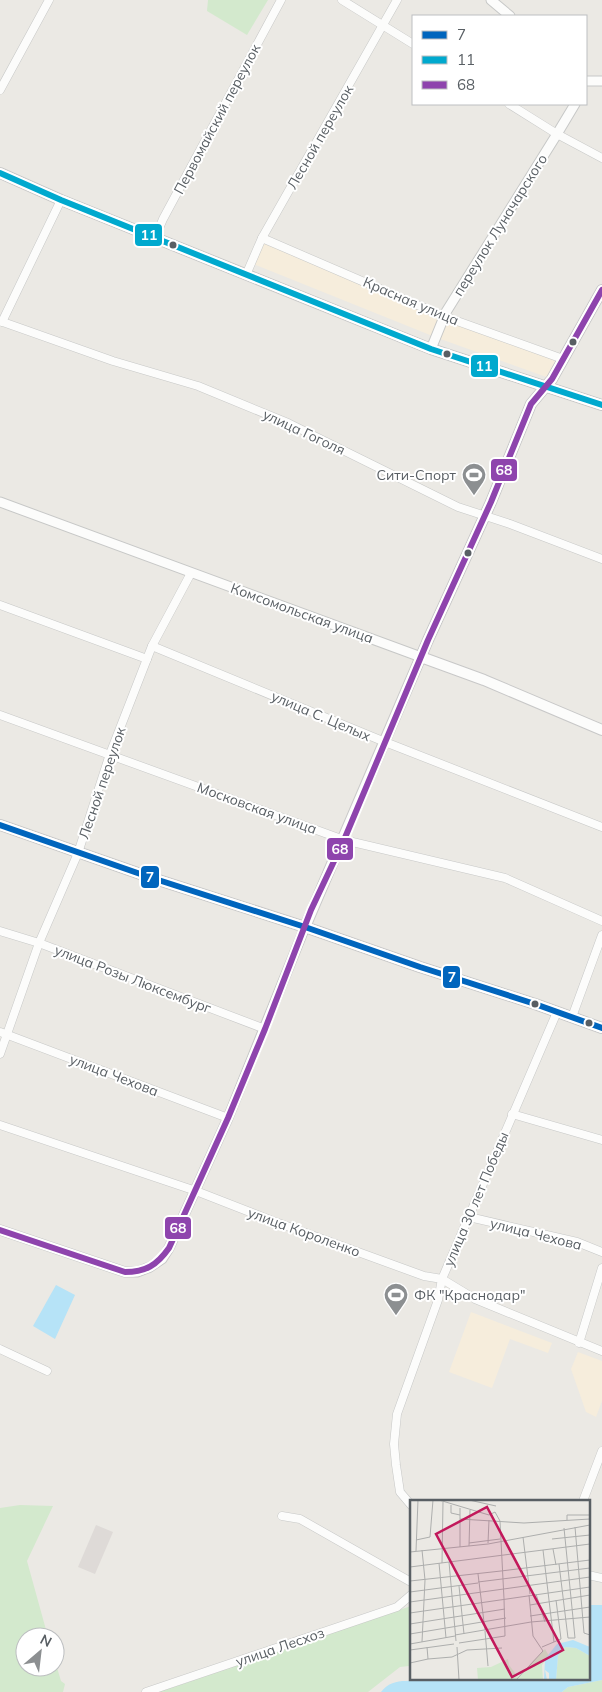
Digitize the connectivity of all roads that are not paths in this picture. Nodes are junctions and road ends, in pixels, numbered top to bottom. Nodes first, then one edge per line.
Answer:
1 (49, 0) edge
2 (281, 0) edge
3 (342, 0) edge
4 (397, 0) edge
5 (491, 0) edge
6 (509, 15) edge
7 (383, 25) junction
8 (412, 43) edge
9 (602, 81) edge
10 (587, 83) edge
11 (0, 90) edge
12 (511, 105) edge
13 (574, 105) edge
14 (557, 134) junction
15 (602, 158) edge
16 (0, 173) edge
17 (61, 200) junction
18 (155, 238) junction
19 (262, 238) junction
20 (246, 275) junction
21 (602, 290) edge
22 (443, 316) junction
23 (1, 322) edge
24 (431, 349) junction
25 (563, 359) junction
26 (545, 387) junction
27 (602, 405) edge
28 (0, 502) edge
29 (484, 515) junction
30 (602, 559) edge
31 (191, 573) junction
32 (0, 605) edge
33 (152, 646) junction
34 (421, 657) junction
35 (147, 659) junction
36 (0, 715) edge
37 (602, 730) edge
38 (385, 742) junction
39 (110, 754) junction
40 (0, 825) edge
41 (602, 828) edge
42 (344, 840) junction
43 (78, 853) junction
44 (602, 921) edge
45 (306, 926) junction
46 (0, 931) edge
47 (602, 935) edge
48 (39, 943) junction
49 (557, 1012) junction
50 (572, 1017) junction
51 (602, 1028) edge
52 (266, 1029) junction
53 (3, 1033) edge
54 (0, 1054) edge
55 (512, 1114) junction
56 (228, 1118) junction
57 (0, 1125) edge
58 (602, 1140) edge
59 (196, 1192) junction
60 (468, 1217) junction
61 (0, 1230) edge
62 (602, 1252) edge
63 (602, 1268) edge
64 (442, 1279) junction
65 (579, 1343) junction
66 (0, 1349) edge
67 (602, 1351) edge
68 (47, 1371) dead end
69 (602, 1451) edge
70 (583, 1500) edge
71 (410, 1504) edge
72 (282, 1516) dead end
73 (410, 1581) edge
74 (410, 1596) edge
75 (146, 1692) edge

1 - 11 street
2 - 18 street, Первомайский переулок
3 - 7 street
4 - 7 street, Лесной переулок
5 - 6 street
7 - 8 street
7 - 19 street, Лесной переулок
9 - 10 street
12 - 14 street
13 - 14 street, переулок Луначарского
14 - 15 street
14 - 22 street, переулок Луначарского
16 - 17 main road
17 - 18 main road
17 - 23 street
18 - 20 main road
19 - 20 street, Лесной переулок
19 - 22 street, Красная улица
20 - 24 main road
21 - 25 main road
22 - 24 street, переулок Луначарского
22 - 25 street, Красная улица
23 - 29 street, улица Гоголя
24 - 26 main road
25 - 26 main road
26 - 27 main road
26 - 29 main road
28 - 31 street, Комсомольская улица
29 - 30 street, улица Гоголя
29 - 34 main road
31 - 33 street, Лесной переулок
31 - 34 street, Комсомольская улица
32 - 35 street
33 - 35 street, Лесной переулок
33 - 38 street, улица С. Целых
34 - 37 main road, Комсомольская улица
34 - 38 main road
35 - 39 street, Лесной переулок
36 - 39 street, Московская улица
38 - 41 street, улица С. Целых
38 - 42 main road
39 - 42 street, Московская улица
39 - 43 street, Лесной переулок
40 - 43 main road
42 - 44 street, Московская улица
42 - 45 main road
43 - 45 main road
43 - 48 street, Лесной переулок
45 - 49 main road
45 - 52 street
46 - 48 street, улица Розы Люксембург
47 - 50 street
48 - 52 street, улица Розы Люксембург
48 - 53 street, Лесной переулок
49 - 50 main road
49 - 55 street, улица 30 лет Победы
50 - 51 main road
52 - 56 street
53 - 54 street, Лесной переулок
53 - 56 street, улица Чехова
55 - 58 street
55 - 60 street, улица 30 лет Победы
56 - 59 street
57 - 59 street, улица Короленко
59 - 61 street
59 - 64 street, улица Короленко
60 - 62 street, улица Чехова
60 - 64 street, улица 30 лет Победы
63 - 65 street
64 - 65 street, улица Короленко
64 - 71 street, улица 30 лет Победы
65 - 67 street, улица Короленко
66 - 68 street
69 - 70 street
72 - 73 street
74 - 75 street, улица Лесхоз

